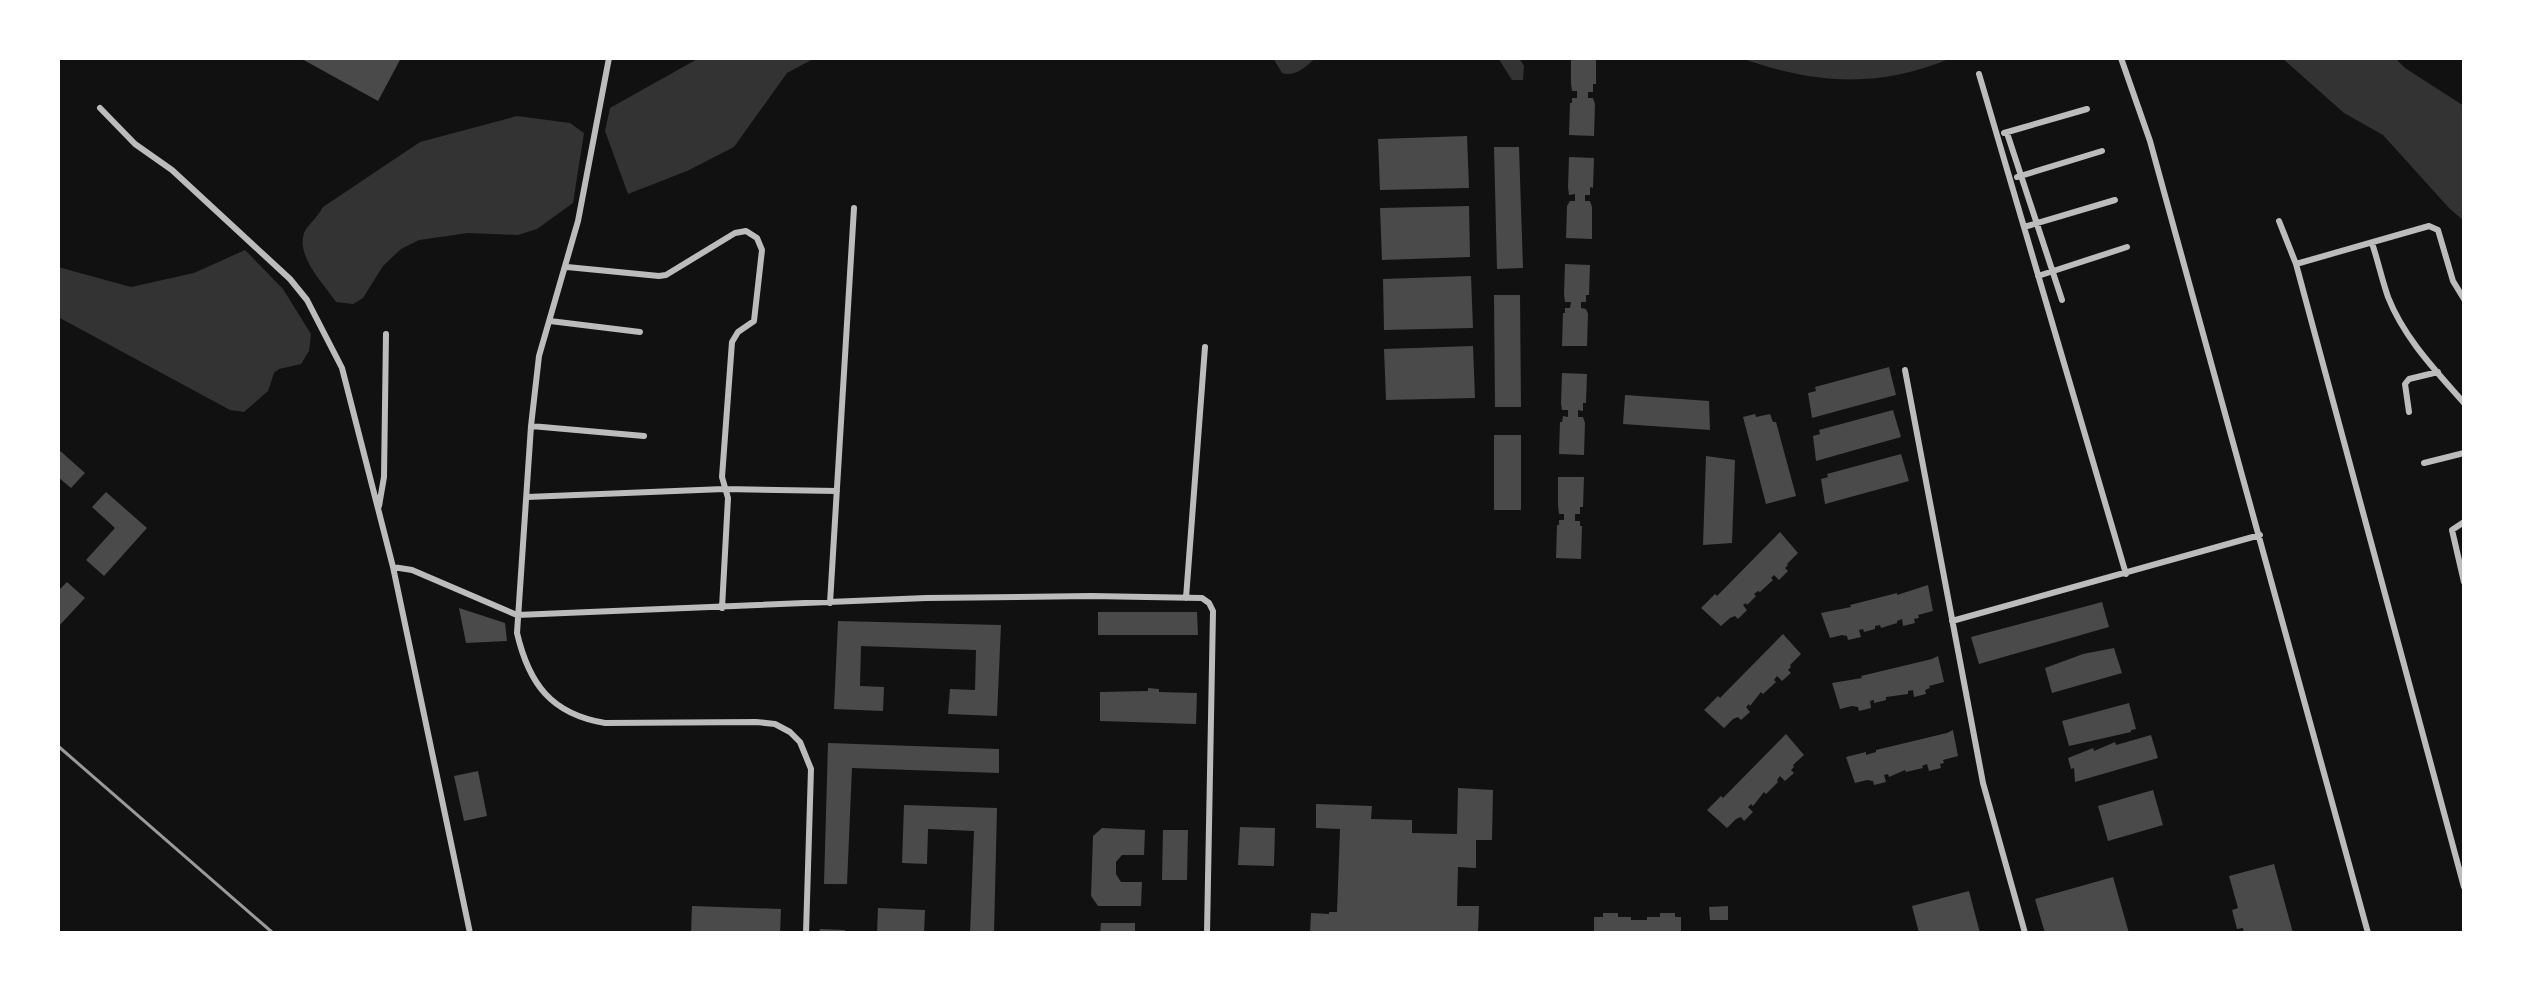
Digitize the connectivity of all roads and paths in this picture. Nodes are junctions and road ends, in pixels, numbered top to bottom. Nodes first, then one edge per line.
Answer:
1 (609, 58) edge
2 (2121, 58) edge
3 (1979, 74) dead end
4 (100, 108) dead end
5 (2087, 109) dead end
6 (2007, 133) junction
7 (1997, 136) junction
8 (2102, 151) dead end
9 (2021, 176) junction
10 (2010, 179) junction
11 (2115, 200) dead end
12 (854, 208) dead end
13 (2279, 221) dead end
14 (2037, 223) junction
15 (2024, 227) junction
16 (2372, 243) junction
17 (2127, 247) dead end
18 (2296, 264) junction
19 (567, 267) junction
20 (2052, 272) junction
21 (2038, 276) junction
22 (2464, 299) edge
23 (2062, 300) dead end
24 (550, 321) junction
25 (640, 332) dead end
26 (386, 334) dead end
27 (1205, 347) dead end
28 (1905, 370) dead end
29 (2438, 372) junction
30 (2464, 403) edge
31 (2409, 412) dead end
32 (531, 426) junction
33 (644, 436) dead end
34 (2464, 453) edge
35 (2424, 463) dead end
36 (724, 489) junction
37 (837, 491) junction
38 (527, 497) junction
39 (379, 507) junction
40 (2464, 522) edge
41 (2260, 535) junction
42 (393, 567) junction
43 (2126, 574) junction
44 (2464, 582) edge
45 (1186, 598) junction
46 (830, 603) junction
47 (722, 608) junction
48 (517, 615) junction
49 (1952, 621) junction
50 (2464, 887) edge
51 (470, 933) edge
52 (806, 933) edge
53 (1207, 933) edge
54 (2025, 933) edge
55 (2368, 933) edge

1 - 19 street
2 - 41 street
3 - 7 street
4 - 39 street
5 - 6 street
6 - 7 street
6 - 9 street
7 - 10 street
8 - 9 street
9 - 10 street
9 - 14 street
10 - 15 street
11 - 14 street
12 - 37 street
13 - 18 street
14 - 15 street
14 - 20 street
15 - 21 street
16 - 18 street
16 - 22 street
16 - 29 street
17 - 20 street
18 - 50 street
19 - 24 street
19 - 36 street
20 - 21 street
20 - 23 street
21 - 43 street
24 - 25 street
24 - 32 street
26 - 39 street
27 - 45 street
28 - 49 street
29 - 30 street
29 - 31 street
32 - 33 street
32 - 38 street
34 - 35 street
36 - 37 street
36 - 38 street
36 - 47 street
37 - 46 street
38 - 48 street
39 - 42 street
40 - 44 street
41 - 43 street
41 - 55 street
42 - 48 street
42 - 51 street
43 - 49 street
45 - 46 street
45 - 53 street
46 - 47 street
47 - 48 street
48 - 52 street
49 - 54 street

